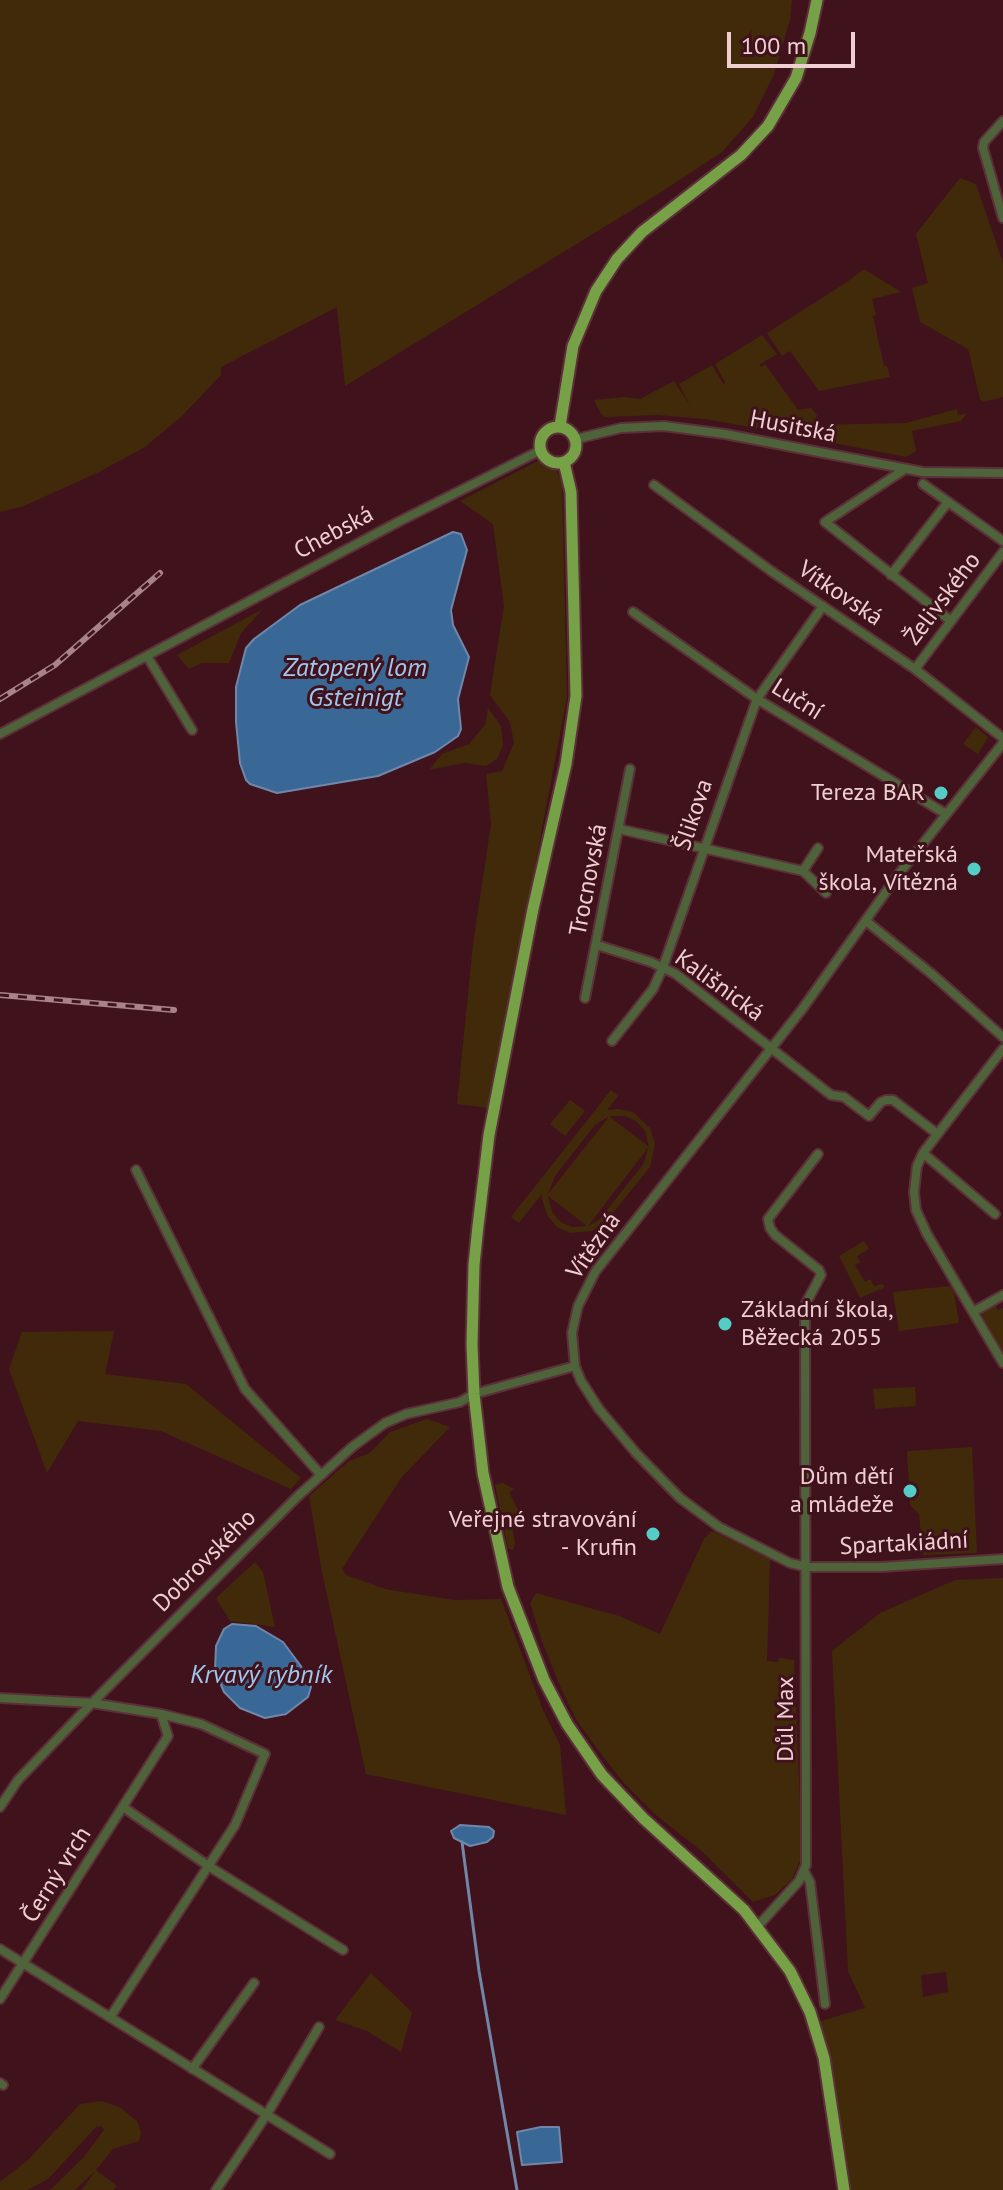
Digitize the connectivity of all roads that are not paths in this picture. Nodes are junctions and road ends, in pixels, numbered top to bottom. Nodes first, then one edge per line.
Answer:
1 (817, 0) edge
2 (1003, 121) edge
3 (1003, 218) edge
4 (560, 426) junction
5 (576, 439) junction
6 (541, 450) junction
7 (564, 462) junction
8 (905, 469) junction
9 (1003, 473) edge
10 (923, 484) dead end
11 (654, 485) dead end
12 (948, 502) junction
13 (1003, 541) edge
14 (1003, 552) edge
15 (891, 575) junction
16 (823, 606) junction
17 (633, 612) dead end
18 (951, 621) junction
19 (147, 656) junction
20 (915, 669) junction
21 (757, 699) junction
22 (192, 730) dead end
23 (0, 734) edge
24 (1003, 740) edge
25 (630, 769) dead end
26 (946, 814) junction
27 (619, 829) junction
28 (704, 847) junction
29 (818, 848) dead end
30 (803, 871) junction
31 (826, 893) dead end
32 (866, 921) junction
33 (597, 945) junction
34 (663, 967) junction
35 (585, 998) dead end
36 (1003, 1037) edge
37 (612, 1041) dead end
38 (771, 1047) junction
39 (1003, 1049) edge
40 (936, 1133) junction
41 (923, 1153) junction
42 (818, 1154) dead end
43 (136, 1170) dead end
44 (995, 1214) dead end
45 (1003, 1295) edge
46 (973, 1312) junction
47 (1003, 1363) edge
48 (575, 1366) junction
49 (474, 1394) junction
50 (321, 1475) junction
51 (1003, 1559) edge
52 (806, 1567) junction
53 (0, 1698) edge
54 (92, 1703) junction
55 (161, 1714) junction
56 (0, 1807) edge
57 (123, 1807) junction
58 (210, 1867) junction
59 (804, 1871) junction
60 (758, 1926) junction
61 (0, 1949) edge
62 (343, 1950) dead end
63 (25, 1964) junction
64 (254, 1983) dead end
65 (0, 1999) edge
66 (825, 2004) dead end
67 (111, 2016) junction
68 (319, 2027) dead end
69 (192, 2069) junction
70 (267, 2114) junction
71 (330, 2154) dead end
72 (216, 2190) edge
73 (844, 2190) edge

1 - 4 main road
2 - 3 street
4 - 5 main road
4 - 6 main road
5 - 7 main road
5 - 8 street, Husitská
6 - 7 main road
6 - 19 street, Chebská
7 - 49 main road
8 - 9 street, Husitská
8 - 15 street
10 - 12 street
11 - 16 street, Vítkovská
12 - 13 street
12 - 15 street
14 - 18 street, Želivského
15 - 18 street
16 - 20 street, Vítkovská
16 - 21 street, Šlikova
17 - 21 street, Luční
18 - 20 street, Želivského
19 - 22 street
19 - 23 street, Chebská
20 - 24 street, Vítkovská
21 - 26 street, Luční
21 - 28 street, Šlikova
24 - 26 street, Vítězná
25 - 27 street, Trocnovská
26 - 32 street, Vítězná
27 - 28 street
27 - 33 street, Trocnovská
28 - 30 street
28 - 34 street, Šlikova
29 - 30 street
30 - 31 street
32 - 36 street
32 - 38 street, Vítězná
33 - 34 street, Kališnická
33 - 35 street, Trocnovská
34 - 37 street, Šlikova
34 - 38 street, Kališnická
38 - 40 street, Kališnická
38 - 48 street, Vítězná
39 - 40 street
40 - 41 street
41 - 44 street
41 - 46 street
42 - 52 street
43 - 50 street
45 - 46 street
46 - 47 street
48 - 49 street, Dobrovského
48 - 52 street, Vítězná
49 - 50 street, Dobrovského
49 - 60 main road
50 - 54 street, Dobrovského
51 - 52 street, Spartakiádní
52 - 59 street, Důl Max
53 - 54 street
54 - 55 street
54 - 56 street, Dobrovského
55 - 57 street, Černý vrch
55 - 58 street
57 - 58 street
57 - 63 street, Černý vrch
58 - 62 street
58 - 67 street
59 - 60 street
59 - 66 street, Důl Max
60 - 73 main road
61 - 63 street
63 - 65 street, Černý vrch
63 - 67 street
64 - 69 street
67 - 69 street
68 - 70 street
69 - 70 street
70 - 71 street
70 - 72 street

